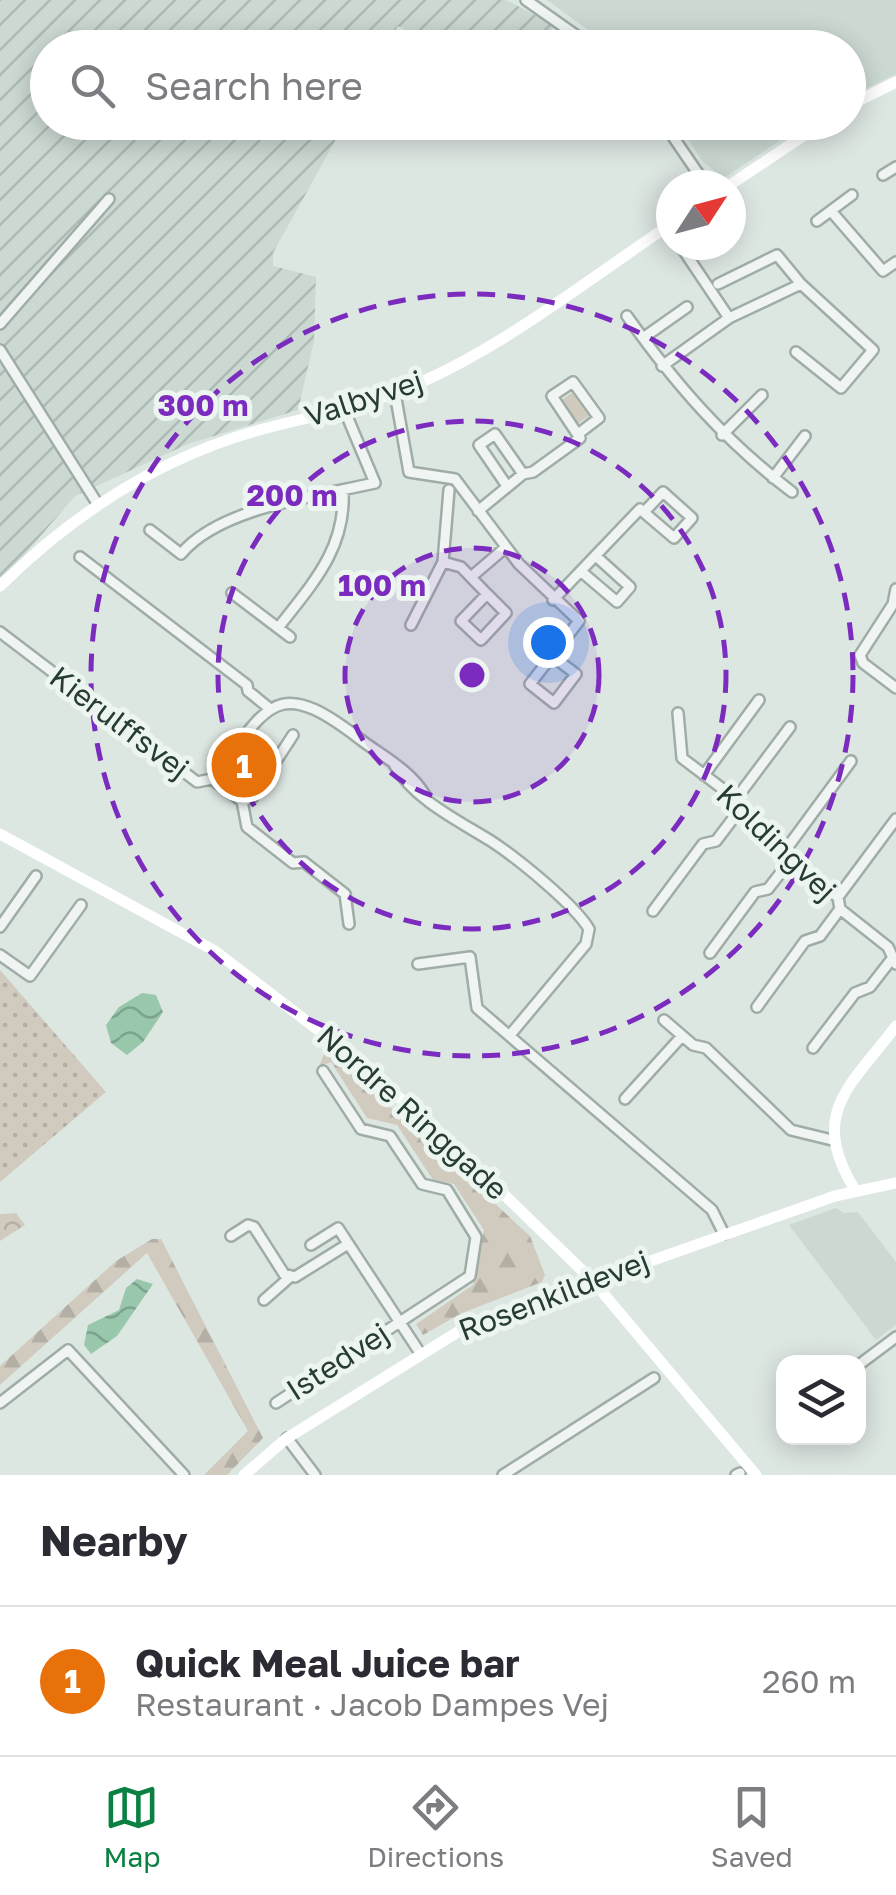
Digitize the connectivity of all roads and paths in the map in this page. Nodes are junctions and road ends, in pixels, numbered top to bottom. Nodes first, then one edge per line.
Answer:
1 (526, 0) edge
2 (568, 30) edge
3 (896, 82) edge
4 (866, 97) edge
5 (675, 140) edge
6 (797, 140) edge
7 (896, 167) edge
8 (696, 170) edge
9 (746, 174) edge
10 (883, 175) dead end
11 (852, 195) dead end
12 (109, 199) dead end
13 (831, 210) junction
14 (817, 221) dead end
15 (656, 236) edge
16 (690, 260) edge
17 (894, 268) edge
18 (718, 284) dead end
19 (801, 284) junction
20 (687, 307) dead end
21 (627, 316) dead end
22 (728, 318) junction
23 (0, 324) edge
24 (642, 338) junction
25 (0, 350) edge
26 (796, 352) dead end
27 (662, 366) junction
28 (395, 393) junction
29 (762, 395) dead end
30 (344, 410) junction
31 (578, 434) junction
32 (722, 435) junction
33 (805, 436) dead end
34 (523, 474) junction
35 (773, 478) junction
36 (507, 486) junction
37 (449, 490) dead end
38 (343, 491) junction
39 (792, 492) dead end
40 (97, 504) junction
41 (645, 511) junction
42 (478, 512) junction
43 (150, 530) dead end
44 (505, 548) junction
45 (80, 557) dead end
46 (598, 558) junction
47 (443, 562) junction
48 (584, 573) junction
49 (471, 577) junction
50 (0, 586) edge
51 (896, 588) edge
52 (232, 593) dead end
53 (487, 594) junction
54 (554, 600) junction
55 (411, 626) dead end
56 (278, 628) junction
57 (0, 632) edge
58 (290, 637) dead end
59 (552, 656) junction
60 (896, 688) edge
61 (759, 700) dead end
62 (268, 708) junction
63 (678, 713) dead end
64 (790, 727) dead end
65 (293, 736) dead end
66 (851, 761) dead end
67 (704, 775) junction
68 (212, 779) junction
69 (736, 799) junction
70 (242, 801) junction
71 (738, 812) junction
72 (896, 818) edge
73 (0, 834) edge
74 (787, 848) junction
75 (789, 862) junction
76 (36, 876) dead end
77 (838, 897) junction
78 (81, 905) dead end
79 (840, 909) junction
80 (653, 910) dead end
81 (349, 924) dead end
82 (0, 927) edge
83 (896, 936) edge
84 (888, 947) junction
85 (710, 953) dead end
86 (0, 955) edge
87 (893, 962) edge
88 (418, 964) dead end
89 (756, 1007) dead end
90 (664, 1020) dead end
91 (896, 1026) edge
92 (510, 1035) junction
93 (682, 1036) junction
94 (813, 1048) dead end
95 (323, 1071) dead end
96 (625, 1098) dead end
97 (832, 1140) junction
98 (896, 1182) edge
99 (855, 1190) junction
100 (724, 1234) junction
101 (231, 1236) dead end
102 (348, 1244) junction
103 (312, 1246) dead end
104 (290, 1277) junction
105 (592, 1280) junction
106 (264, 1300) dead end
107 (400, 1321) junction
108 (896, 1337) edge
109 (420, 1353) junction
110 (866, 1360) edge
111 (654, 1378) dead end
112 (0, 1402) edge
113 (276, 1403) dead end
114 (287, 1438) junction
115 (184, 1475) edge
116 (244, 1475) edge
117 (315, 1475) edge
118 (503, 1475) edge
119 (756, 1475) edge

1 - 2 street
3 - 4 street
5 - 8 street
6 - 9 street
7 - 10 street
11 - 13 street
12 - 23 street
13 - 14 street
13 - 17 street
15 - 28 street, Valbyvej
16 - 22 street
18 - 19 street
19 - 22 street
19 - 26 street
20 - 24 street
21 - 24 street
22 - 27 street
24 - 27 street
25 - 40 street
27 - 32 street
28 - 30 street, Valbyvej
28 - 42 street
29 - 32 street
30 - 38 street
30 - 40 street, Valbyvej
31 - 31 street
31 - 34 street
32 - 35 street
33 - 35 street
34 - 36 street
34 - 36 street
35 - 39 street
36 - 42 street
37 - 47 street
38 - 43 street
38 - 56 street
40 - 50 street, Valbyvej
41 - 41 street
41 - 46 street
42 - 44 street
44 - 49 street
44 - 54 street
45 - 62 street
46 - 48 street
46 - 48 street
47 - 49 street
47 - 55 street
48 - 54 street
49 - 53 street
51 - 60 street
52 - 56 street
53 - 53 street
54 - 59 street
56 - 58 street
57 - 68 street, Kierulffsvej
59 - 59 street
61 - 67 street
62 - 68 street
62 - 92 street
63 - 67 street, Koldingvej
64 - 69 street
65 - 70 street
66 - 74 street
67 - 69 street, Koldingvej
68 - 70 street, Kierulffsvej
69 - 71 street, Koldingvej
70 - 81 street, Kierulffsvej
71 - 74 street, Koldingvej
71 - 80 street
72 - 77 street
73 - 105 street, Nordre Ringgade
74 - 75 street, Koldingvej
75 - 77 street, Koldingvej
75 - 85 street
76 - 82 street
77 - 79 street, Koldingvej
78 - 86 street
79 - 84 street, Koldingvej
79 - 89 street
83 - 84 street
84 - 87 street
87 - 94 street
88 - 92 street
90 - 93 street
91 - 97 street
92 - 100 street
93 - 96 street
93 - 97 street
95 - 107 street, Istedvej
97 - 99 street
98 - 99 street, Rosenkildevej
99 - 100 street, Rosenkildevej
100 - 105 street, Rosenkildevej
101 - 104 street
102 - 103 street
102 - 104 street
102 - 107 street
104 - 106 street
105 - 109 street, Rosenkildevej
105 - 119 street, Nordre Ringgade
107 - 109 street
107 - 113 street, Istedvej
108 - 110 street
109 - 114 street, Rosenkildevej
111 - 118 street
112 - 115 street
114 - 116 street, Rosenkildevej
114 - 117 street

